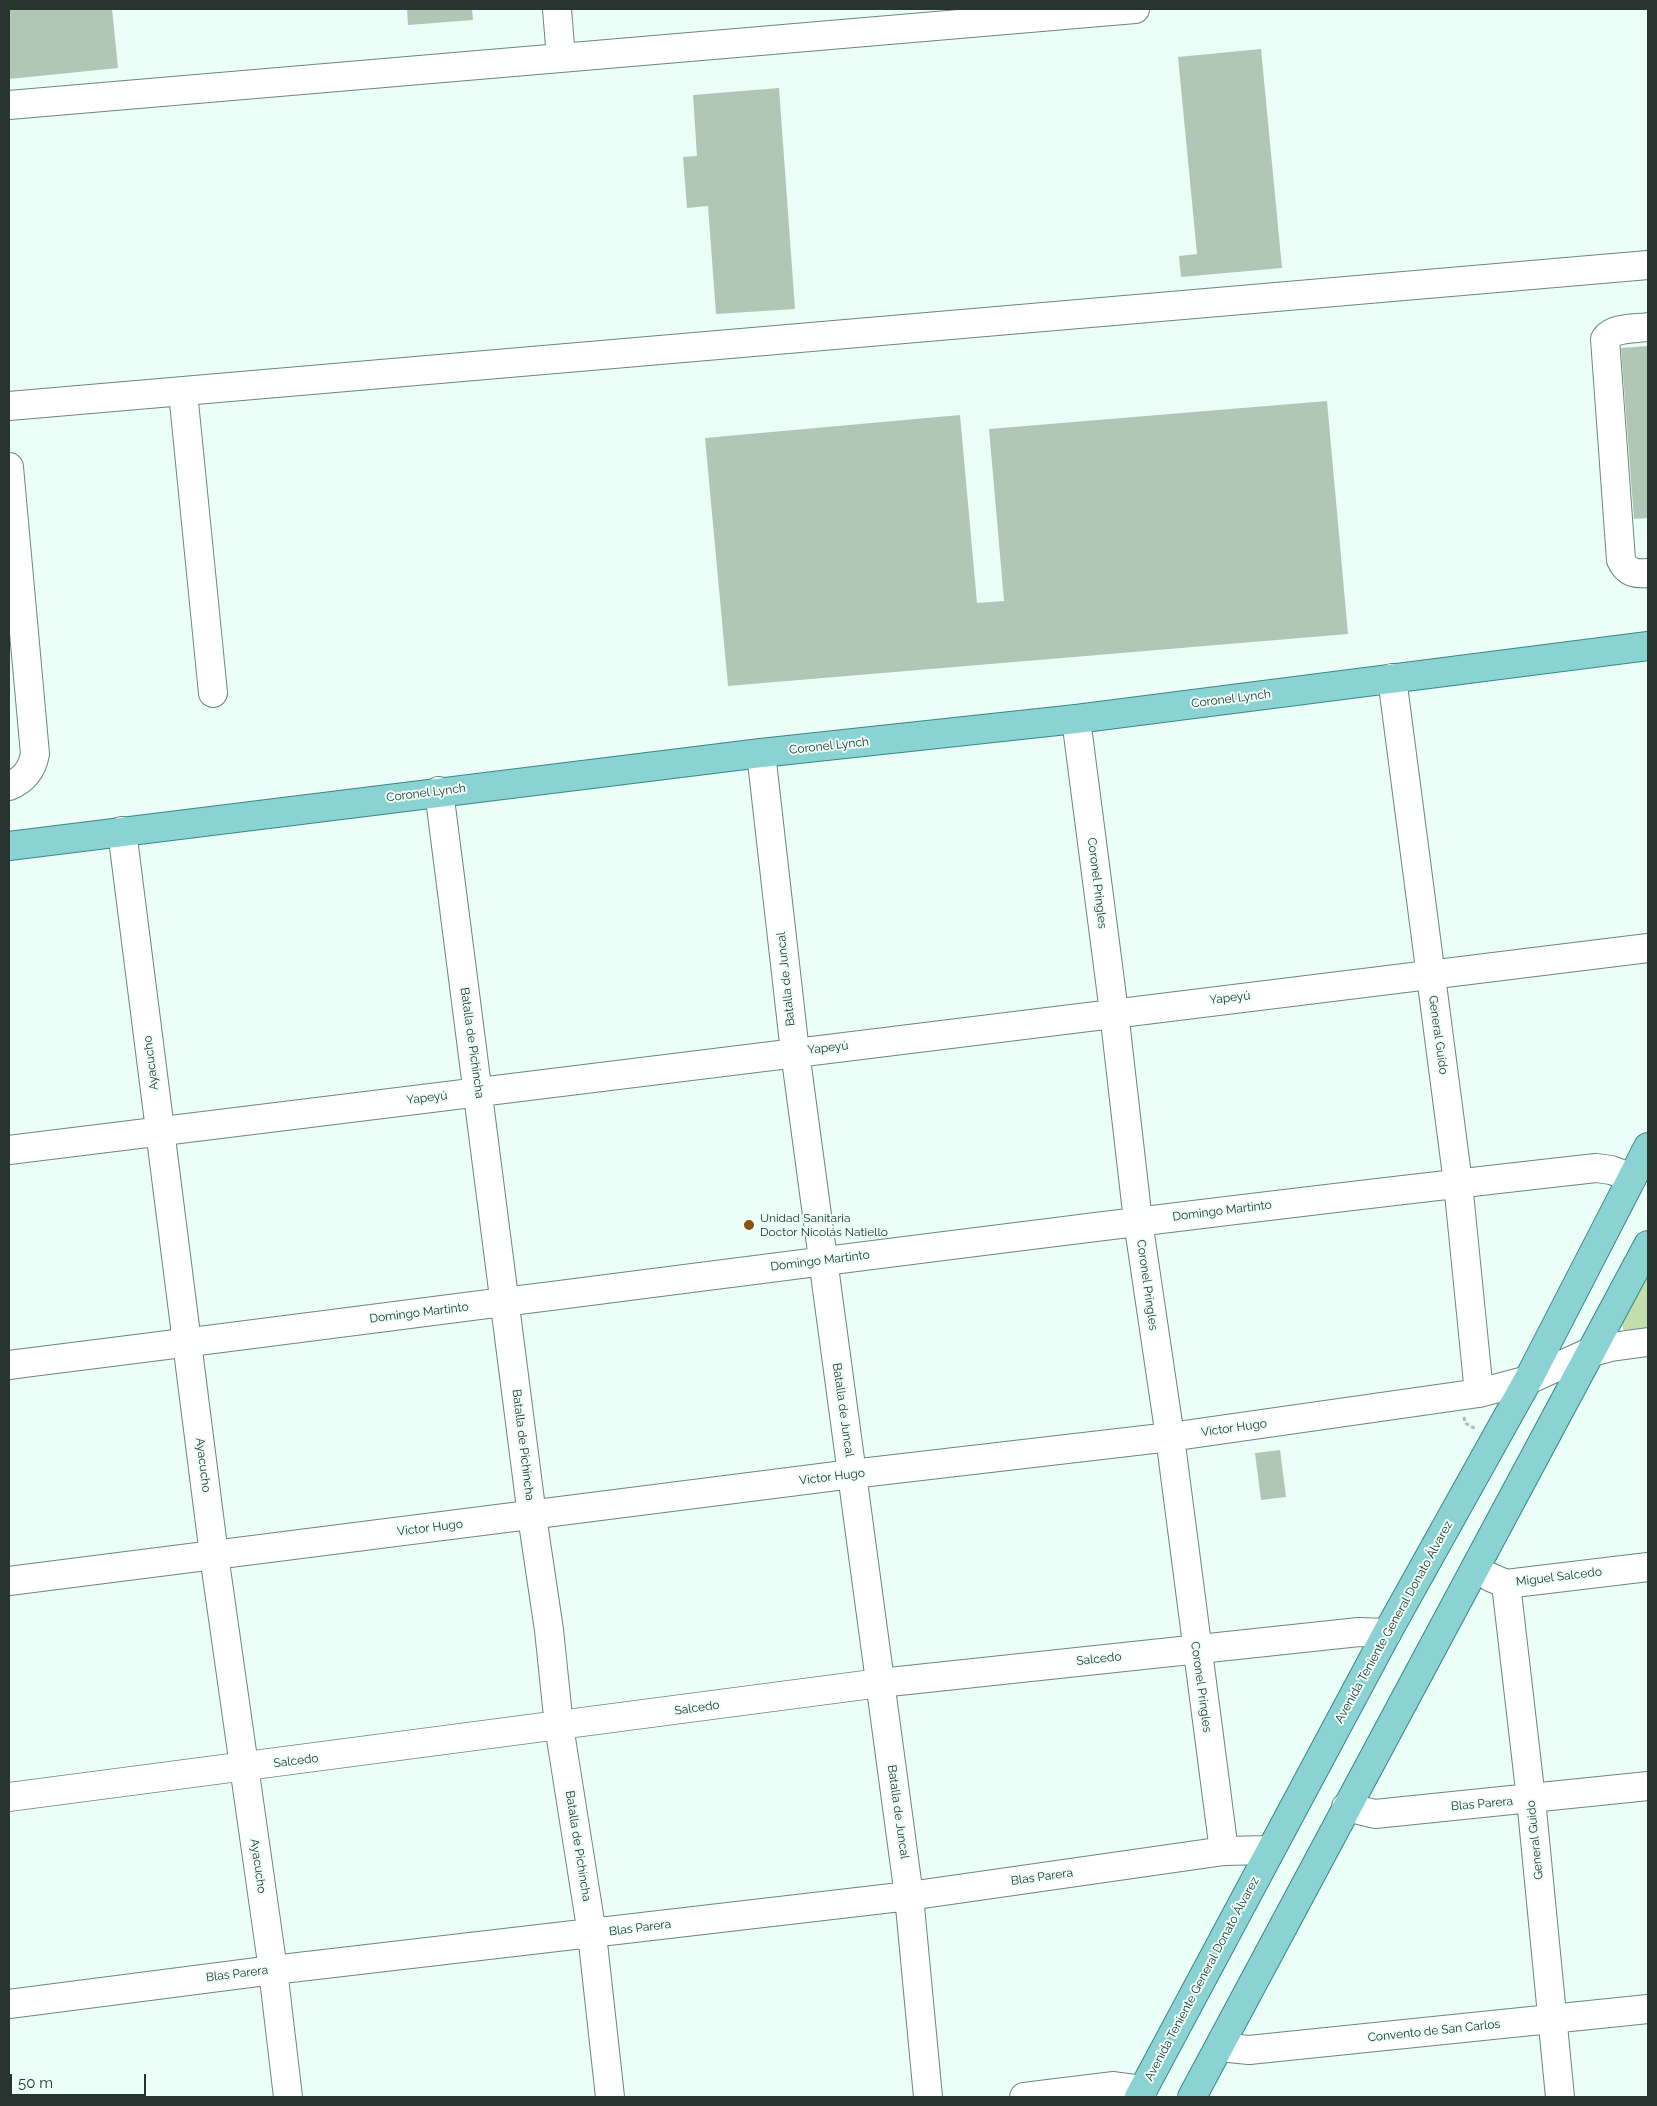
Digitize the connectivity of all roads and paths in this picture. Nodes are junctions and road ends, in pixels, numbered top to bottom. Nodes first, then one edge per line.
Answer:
1 (557, 9) edge
2 (1123, 9) edge
3 (561, 58) junction
4 (9, 105) edge
5 (1648, 265) edge
6 (1648, 327) edge
7 (183, 392) junction
8 (9, 406) edge
9 (9, 467) edge
10 (1648, 573) edge
11 (1648, 646) edge
12 (1392, 678) junction
13 (213, 693) dead end
14 (1076, 719) junction
15 (761, 753) junction
16 (9, 786) edge
17 (439, 791) junction
18 (122, 831) junction
19 (9, 846) edge
20 (1648, 948) edge
21 (1429, 973) junction
22 (1114, 1012) junction
23 (795, 1052) junction
24 (479, 1092) junction
25 (159, 1132) junction
26 (1648, 1147) edge
27 (9, 1150) edge
28 (1632, 1178) junction
29 (1458, 1183) junction
30 (1138, 1221) junction
31 (1648, 1244) edge
32 (822, 1260) junction
33 (506, 1302) junction
34 (1648, 1342) edge
35 (187, 1343) junction
36 (1588, 1353) junction
37 (9, 1365) edge
38 (1528, 1380) junction
39 (1479, 1393) junction
40 (1170, 1437) junction
41 (852, 1474) junction
42 (532, 1516) junction
43 (214, 1555) junction
44 (1648, 1567) edge
45 (1473, 1569) junction
46 (9, 1581) edge
47 (1506, 1584) junction
48 (1387, 1633) junction
49 (1196, 1648) junction
50 (880, 1683) junction
51 (559, 1726) junction
52 (243, 1768) junction
53 (1648, 1786) edge
54 (9, 1797) edge
55 (1531, 1799) junction
56 (1346, 1807) junction
57 (1270, 1850) junction
58 (1224, 1851) junction
59 (909, 1896) junction
60 (592, 1934) junction
61 (273, 1970) junction
62 (9, 2004) edge
63 (1648, 2010) edge
64 (1552, 2019) junction
65 (1220, 2047) junction
66 (1141, 2094) edge
67 (288, 2097) edge
68 (610, 2097) edge
69 (928, 2097) edge
70 (1024, 2097) edge
71 (1192, 2097) edge
72 (1560, 2097) edge

1 - 3 street
2 - 3 street
3 - 4 street
5 - 7 street
6 - 10 street
7 - 8 street
7 - 13 street
9 - 16 street
11 - 12 main road, Coronel Lynch
12 - 14 main road, Coronel Lynch
12 - 21 street, General Guido
14 - 15 main road, Coronel Lynch
14 - 22 street, Coronel Pringles
15 - 17 main road, Coronel Lynch
15 - 23 street, Batalla de Juncal
17 - 18 main road, Coronel Lynch
17 - 24 street, Batalla de Pichincha
18 - 19 main road, Coronel Lynch
18 - 25 street, Ayacucho
20 - 21 street, Yapeyú
21 - 22 street, Yapeyú
21 - 29 street, General Guido
22 - 23 street, Yapeyú
22 - 30 street, Coronel Pringles
23 - 24 street, Yapeyú
23 - 32 street, Batalla de Juncal
24 - 25 street, Yapeyú
24 - 33 street, Batalla de Pichincha
25 - 27 street, Yapeyú
25 - 35 street, Ayacucho
26 - 28 main road, Avenida Teniente General Donato Álvarez
28 - 29 street, Domingo Martinto
28 - 38 main road, Avenida Teniente General Donato Álvarez
29 - 30 street, Domingo Martinto
29 - 39 street, General Guido
30 - 32 street, Domingo Martinto
30 - 40 street, Coronel Pringles
31 - 36 main road
32 - 33 street, Domingo Martinto
32 - 41 street, Batalla de Juncal
33 - 35 street, Domingo Martinto
33 - 42 street, Batalla de Pichincha
34 - 36 street, Victor Hugo
35 - 37 street, Domingo Martinto
35 - 43 street, Ayacucho
36 - 38 street, Victor Hugo
36 - 45 main road
38 - 39 street, Victor Hugo
38 - 48 main road, Avenida Teniente General Donato Álvarez
39 - 40 street, Victor Hugo
40 - 41 street, Victor Hugo
40 - 49 street, Coronel Pringles
41 - 42 street, Victor Hugo
41 - 50 street, Batalla de Juncal
42 - 43 street, Victor Hugo
42 - 51 street, Batalla de Pichincha
43 - 46 street, Victor Hugo
43 - 52 street, Ayacucho
44 - 47 street, Miguel Salcedo
45 - 47 street, Miguel Salcedo
45 - 56 main road
47 - 55 street, General Guido
48 - 49 street, Salcedo
48 - 57 main road, Avenida Teniente General Donato Álvarez
49 - 50 street, Salcedo
49 - 58 street, Coronel Pringles
50 - 51 street, Salcedo
50 - 59 street, Batalla de Juncal
51 - 52 street, Salcedo
51 - 60 street, Batalla de Pichincha
52 - 54 street, Salcedo
52 - 61 street, Ayacucho
53 - 55 street, Blas Parera
55 - 56 street, Blas Parera
55 - 64 street, General Guido
56 - 65 main road
57 - 58 street, Blas Parera
57 - 66 main road, Avenida Teniente General Donato Álvarez
58 - 59 street, Blas Parera
59 - 60 street, Blas Parera
59 - 69 street, Batalla de Juncal
60 - 61 street, Blas Parera
60 - 68 street, Batalla de Pichincha
61 - 62 street, Blas Parera
61 - 67 street, Ayacucho
63 - 64 street, Convento de San Carlos
64 - 65 street, Convento de San Carlos
64 - 72 street, General Guido
65 - 71 main road
66 - 70 street

